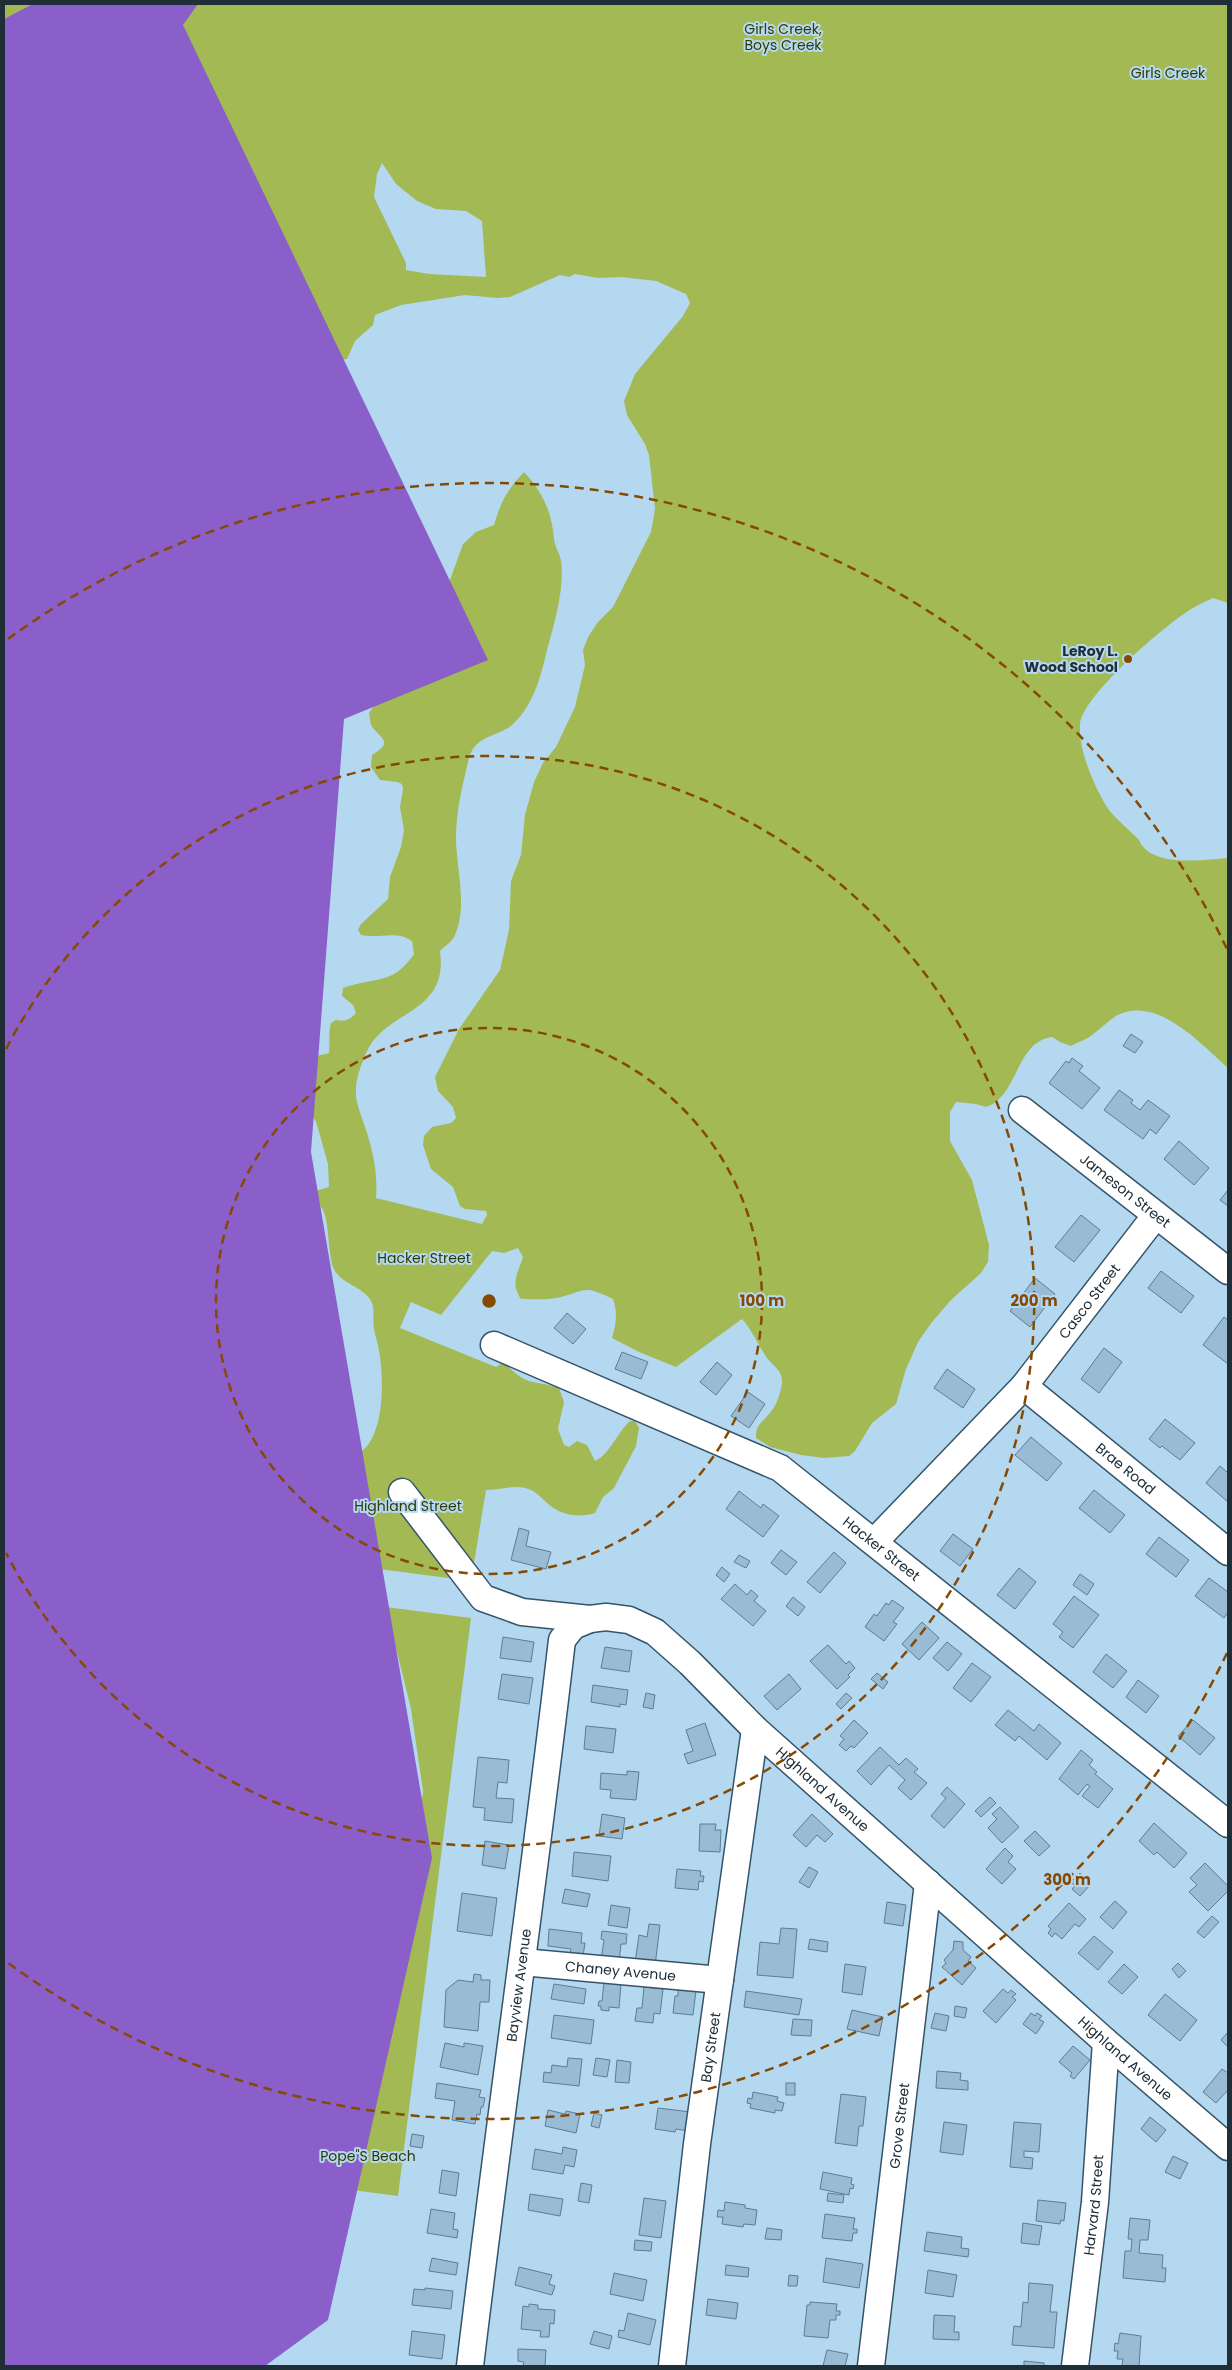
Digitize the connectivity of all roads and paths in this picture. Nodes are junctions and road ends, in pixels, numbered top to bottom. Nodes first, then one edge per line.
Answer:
1 (1022, 1110) dead end
2 (1156, 1215) junction
3 (1228, 1271) edge
4 (494, 1345) dead end
5 (1024, 1386) junction
6 (402, 1492) dead end
7 (874, 1541) junction
8 (1228, 1552) edge
9 (590, 1620) junction
10 (755, 1729) junction
11 (1228, 1824) edge
12 (928, 1883) junction
13 (522, 1962) junction
14 (720, 1980) junction
15 (1106, 2042) junction
16 (1228, 2147) edge
17 (470, 2366) edge
18 (672, 2366) edge
19 (871, 2366) edge
20 (1075, 2366) edge

1 - 2 street, Jameson Street
2 - 3 street, Jameson Street
2 - 5 street, Casco Street
4 - 7 street, Hacker Street
5 - 7 street, Casco Street
5 - 8 street, Brae Road
6 - 9 street, Highland Avenue
7 - 11 street, Hacker Street
9 - 10 street, Highland Avenue
9 - 13 street, Bayview Avenue
10 - 12 street, Highland Avenue
10 - 14 street, Bay Street
12 - 15 street, Highland Avenue
12 - 19 street, Grove Street
13 - 14 street, Chaney Avenue
13 - 17 street, Bayview Avenue
14 - 18 street, Bay Street
15 - 16 street, Highland Avenue
15 - 20 street, Harvard Street

